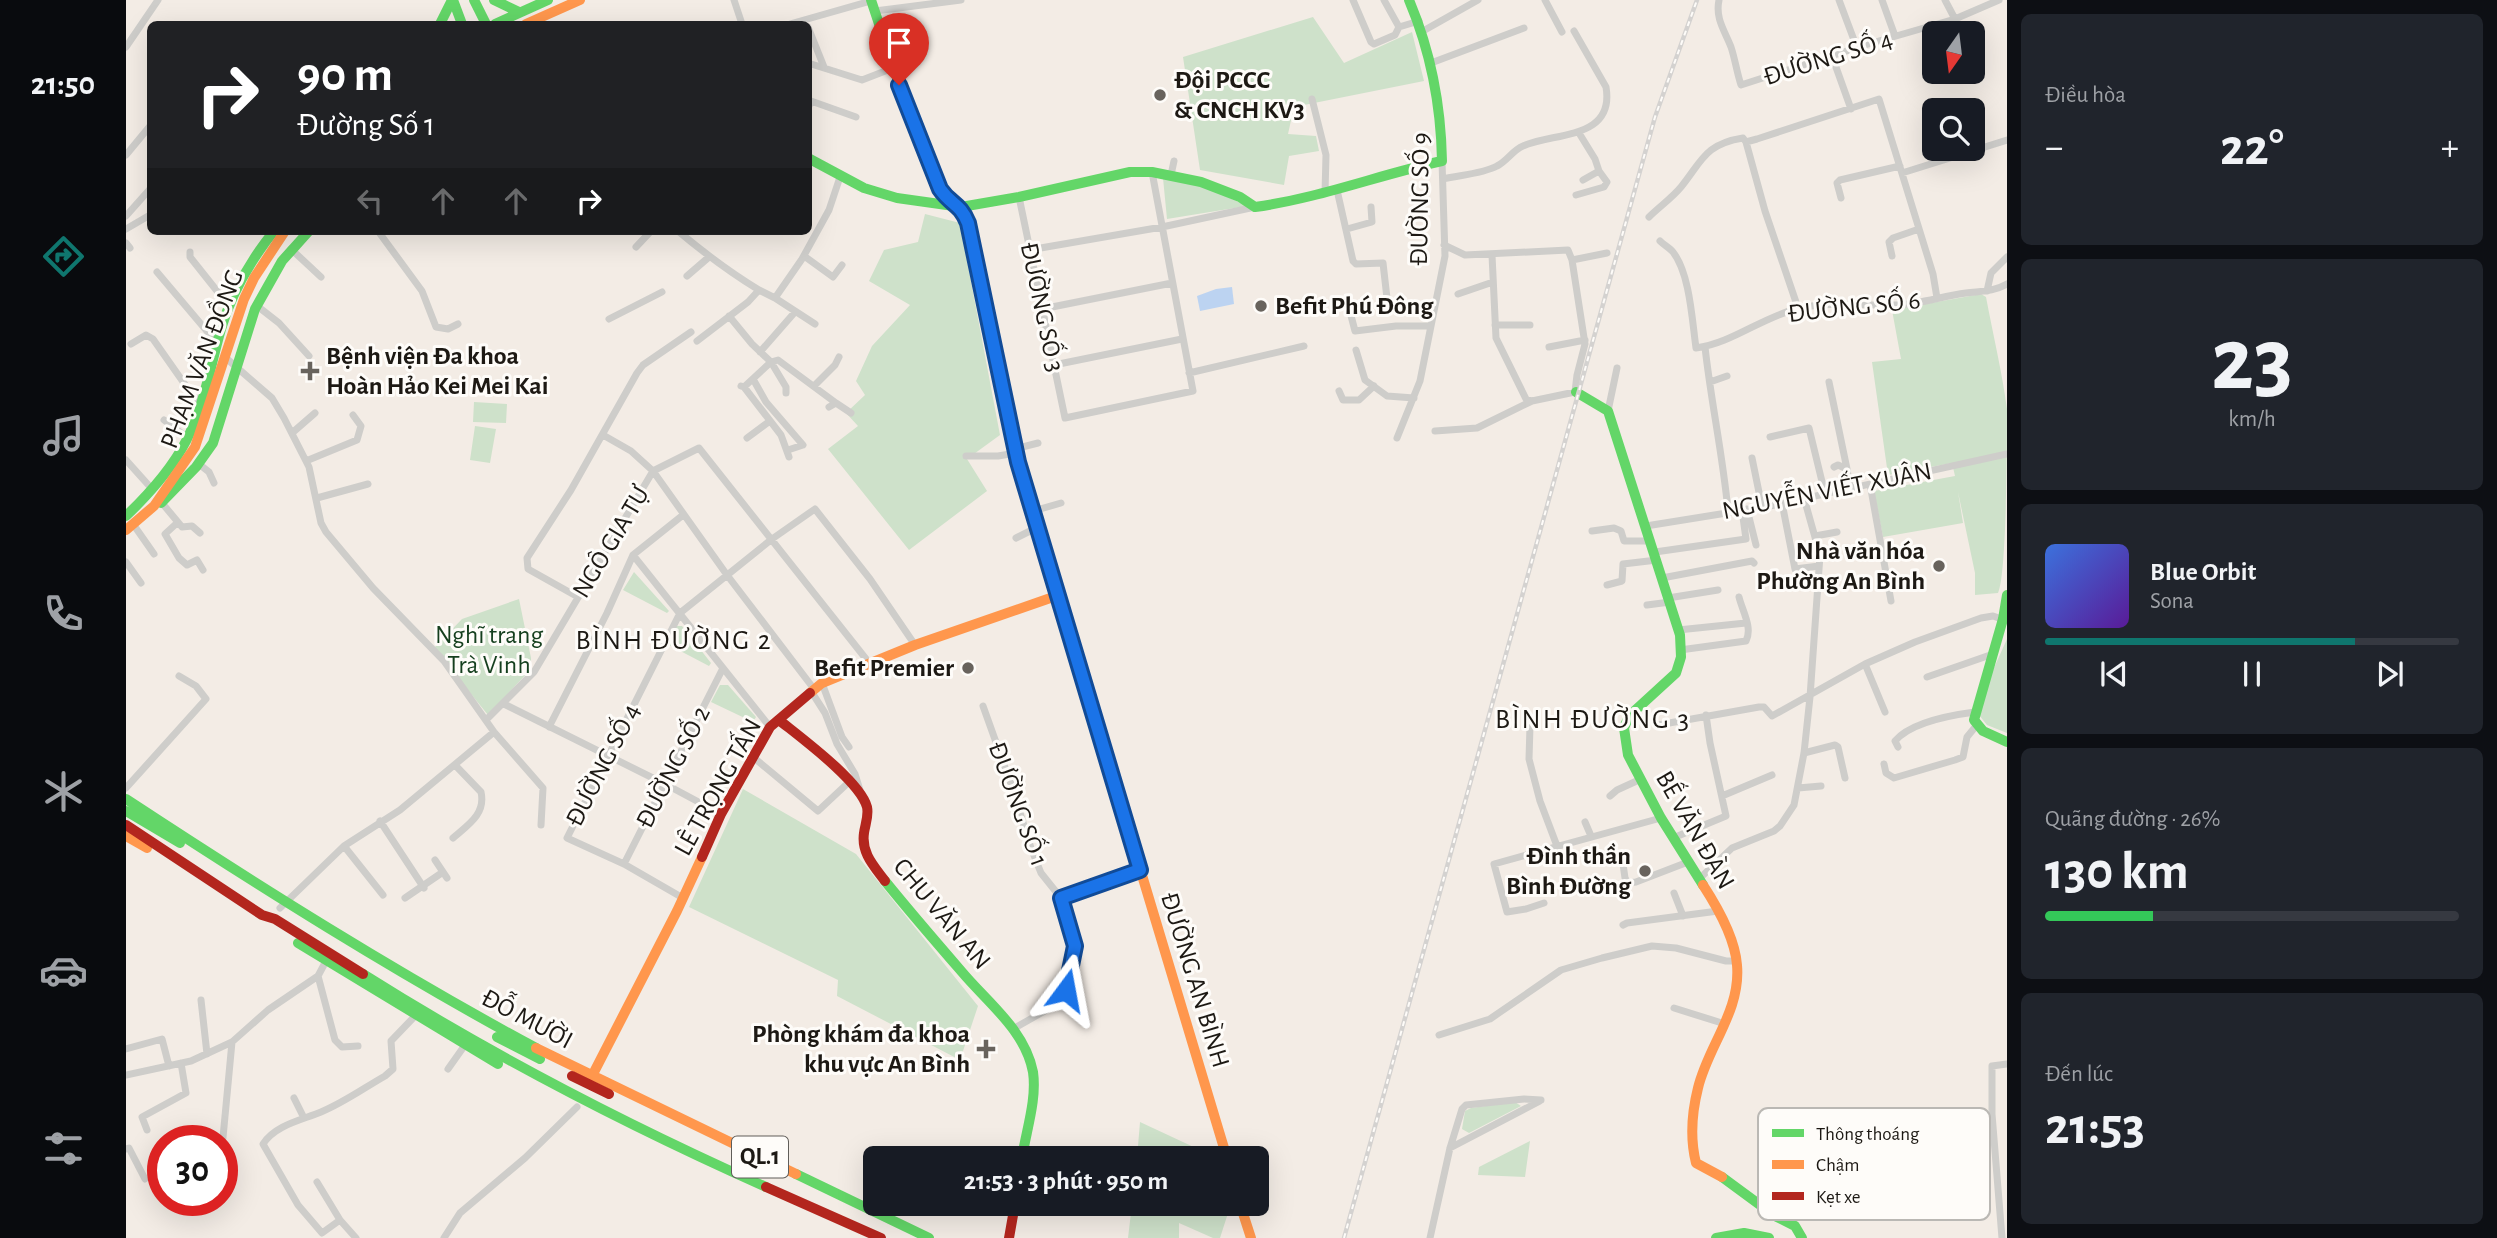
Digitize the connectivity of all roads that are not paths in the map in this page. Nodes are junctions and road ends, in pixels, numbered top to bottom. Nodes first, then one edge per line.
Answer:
1 (158, 0) edge
2 (453, 0) edge
3 (474, 0) edge
4 (494, 0) edge
5 (548, 0) edge
6 (580, 0) edge
7 (734, 0) edge
8 (961, 0) edge
9 (1353, 0) edge
10 (1384, 0) edge
11 (1409, 0) edge
12 (1478, 0) edge
13 (1545, 0) edge
14 (1719, 0) edge
15 (1839, 0) edge
16 (1882, 0) edge
17 (1945, 0) edge
18 (1999, 0) edge
19 (872, 4) edge
20 (519, 12) junction
21 (1955, 19) junction
22 (442, 21) edge
23 (461, 21) edge
24 (484, 21) edge
25 (501, 21) edge
26 (533, 21) edge
27 (740, 21) edge
28 (812, 22) edge
29 (1421, 26) junction
30 (1399, 27) junction
31 (1524, 28) dead end
32 (1574, 31) dead end
33 (1562, 32) dead end
34 (1895, 36) junction
35 (812, 37) edge
36 (126, 47) edge
37 (1857, 48) junction
38 (1832, 56) junction
39 (812, 64) edge
40 (1431, 64) junction
41 (824, 67) junction
42 (893, 68) junction
43 (1312, 99) dead end
44 (812, 101) edge
45 (1851, 109) junction
46 (856, 117) dead end
47 (147, 130) edge
48 (1579, 133) junction
49 (2007, 141) edge
50 (1746, 142) junction
51 (126, 155) edge
52 (812, 160) edge
53 (1174, 161) dead end
54 (1443, 161) junction
55 (1901, 170) junction
56 (1599, 171) junction
57 (1152, 172) junction
58 (1171, 175) junction
59 (840, 177) junction
60 (1443, 179) junction
61 (1583, 180) dead end
62 (1337, 190) junction
63 (147, 192) edge
64 (1325, 193) junction
65 (1576, 195) dead end
66 (1019, 197) junction
67 (1842, 198) dead end
68 (961, 207) junction
69 (1255, 207) junction
70 (1371, 207) dead end
71 (126, 216) edge
72 (147, 217) edge
73 (1649, 217) dead end
74 (1162, 227) junction
75 (126, 229) edge
76 (1347, 229) junction
77 (1919, 229) junction
78 (812, 232) edge
79 (271, 235) edge
80 (282, 235) edge
81 (305, 235) edge
82 (381, 235) edge
83 (647, 235) edge
84 (683, 235) edge
85 (810, 235) edge
86 (1660, 241) dead end
87 (1444, 245) junction
88 (636, 247) dead end
89 (291, 249) junction
90 (1029, 250) junction
91 (190, 252) dead end
92 (1607, 253) dead end
93 (1492, 255) junction
94 (804, 256) junction
95 (1892, 256) dead end
96 (709, 257) junction
97 (2007, 257) edge
98 (1572, 260) junction
99 (842, 265) dead end
100 (157, 272) dead end
101 (687, 276) dead end
102 (321, 277) dead end
103 (1493, 282) junction
104 (1172, 283) junction
105 (2007, 284) edge
106 (759, 290) junction
107 (1987, 290) junction
108 (662, 292) dead end
109 (1458, 293) dead end
110 (775, 298) junction
111 (1937, 298) junction
112 (256, 305) junction
113 (229, 306) junction
114 (1388, 307) dead end
115 (1349, 308) dead end
116 (1798, 308) junction
117 (1042, 309) junction
118 (794, 312) junction
119 (729, 316) junction
120 (609, 319) dead end
121 (458, 324) dead end
122 (816, 324) dead end
123 (1494, 325) junction
124 (1530, 325) dead end
125 (1431, 326) junction
126 (691, 332) dead end
127 (1182, 339) junction
128 (1585, 340) junction
129 (697, 341) dead end
130 (131, 344) dead end
131 (217, 344) junction
132 (1304, 346) dead end
133 (1549, 347) dead end
134 (1705, 347) junction
135 (1356, 350) dead end
136 (760, 352) junction
137 (309, 356) dead end
138 (839, 357) dead end
139 (226, 358) junction
140 (771, 362) junction
141 (1054, 365) junction
142 (235, 366) junction
143 (1617, 368) dead end
144 (1189, 373) junction
145 (1727, 376) dead end
146 (753, 379) junction
147 (1710, 382) junction
148 (1829, 382) dead end
149 (814, 386) junction
150 (1374, 386) junction
151 (1339, 391) dead end
152 (786, 393) dead end
153 (1580, 394) junction
154 (1414, 397) junction
155 (1532, 401) junction
156 (201, 402) junction
157 (1607, 410) junction
158 (315, 413) dead end
159 (850, 413) dead end
160 (353, 415) dead end
161 (164, 420) dead end
162 (771, 421) junction
163 (1435, 431) dead end
164 (292, 433) junction
165 (603, 435) junction
166 (1770, 437) dead end
167 (188, 438) junction
168 (747, 438) dead end
169 (1397, 438) dead end
170 (1038, 443) dead end
171 (1015, 451) junction
172 (2007, 454) edge
173 (966, 456) dead end
174 (1752, 458) dead end
175 (126, 460) edge
176 (306, 461) junction
177 (199, 464) junction
178 (1835, 467) dead end
179 (1847, 469) junction
180 (653, 471) junction
181 (214, 484) dead end
182 (368, 484) dead end
183 (1870, 484) junction
184 (1850, 488) junction
185 (152, 489) junction
186 (1825, 494) junction
187 (317, 498) junction
188 (1804, 498) junction
189 (1061, 503) dead end
190 (1782, 503) junction
191 (158, 504) junction
192 (1762, 507) junction
193 (1744, 509) junction
194 (1033, 511) junction
195 (1728, 512) junction
196 (683, 515) junction
197 (177, 523) junction
198 (129, 524) edge
199 (1646, 526) junction
200 (1038, 527) junction
201 (1592, 531) dead end
202 (1837, 532) dead end
203 (200, 533) dead end
204 (1815, 536) junction
205 (1016, 538) dead end
206 (772, 539) junction
207 (1651, 541) junction
208 (1756, 545) dead end
209 (154, 554) dead end
210 (633, 555) junction
211 (1656, 556) junction
212 (126, 562) edge
213 (1754, 563) dead end
214 (1819, 566) junction
215 (203, 570) dead end
216 (727, 575) junction
217 (1662, 578) junction
218 (141, 583) dead end
219 (1607, 585) dead end
220 (1718, 590) dead end
221 (1059, 594) junction
222 (2007, 595) edge
223 (578, 597) junction
224 (1739, 597) dead end
225 (1669, 600) junction
226 (1891, 601) dead end
227 (1647, 606) dead end
228 (680, 613) junction
229 (2005, 620) edge
230 (1746, 623) junction
231 (1678, 629) junction
232 (915, 645) junction
233 (1681, 650) junction
234 (1993, 654) junction
235 (870, 664) junction
236 (1865, 664) junction
237 (722, 670) junction
238 (179, 676) dead end
239 (1927, 677) dead end
240 (816, 688) junction
241 (1810, 696) junction
242 (504, 704) junction
243 (983, 706) dead end
244 (1885, 712) dead end
245 (1975, 712) junction
246 (1706, 715) junction
247 (486, 720) junction
248 (779, 720) junction
249 (1658, 725) dead end
250 (1530, 726) dead end
251 (1976, 726) junction
252 (549, 727) junction
253 (770, 727) junction
254 (495, 732) junction
255 (2007, 742) edge
256 (849, 747) dead end
257 (1898, 747) dead end
258 (1804, 753) junction
259 (608, 756) junction
260 (754, 757) junction
261 (1884, 764) dead end
262 (455, 765) junction
263 (1772, 775) dead end
264 (1845, 778) dead end
265 (1641, 779) junction
266 (849, 782) junction
267 (665, 783) junction
268 (1821, 786) dead end
269 (126, 788) edge
270 (1798, 788) junction
271 (860, 793) junction
272 (1610, 796) dead end
273 (1722, 796) junction
274 (126, 799) edge
275 (126, 811) edge
276 (721, 814) junction
277 (1661, 818) junction
278 (380, 821) junction
279 (1585, 822) dead end
280 (126, 825) edge
281 (541, 825) dead end
282 (178, 833) junction
283 (126, 836) edge
284 (1591, 836) junction
285 (453, 838) dead end
286 (1673, 838) junction
287 (183, 845) junction
288 (1557, 845) junction
289 (344, 846) junction
290 (435, 860) dead end
291 (180, 862) junction
292 (1688, 862) junction
293 (624, 864) junction
294 (1623, 864) dead end
295 (220, 868) junction
296 (236, 870) junction
297 (1140, 870) junction
298 (1699, 879) junction
299 (423, 887) junction
300 (1674, 893) dead end
301 (383, 895) dead end
302 (405, 898) dead end
303 (683, 898) junction
304 (1061, 898) junction
305 (1544, 903) dead end
306 (283, 906) junction
307 (1718, 911) junction
308 (262, 915) junction
309 (1683, 916) junction
310 (1623, 925) dead end
311 (326, 961) junction
312 (1737, 961) junction
313 (318, 976) junction
314 (201, 1000) dead end
315 (1674, 1008) dead end
316 (415, 1016) junction
317 (1725, 1024) junction
318 (1013, 1029) junction
319 (1439, 1035) dead end
320 (232, 1042) junction
321 (465, 1045) junction
322 (358, 1046) dead end
323 (126, 1049) edge
324 (207, 1054) junction
325 (181, 1063) junction
326 (2007, 1064) edge
327 (169, 1066) junction
328 (448, 1069) dead end
329 (126, 1075) edge
330 (590, 1080) junction
331 (294, 1098) dead end
332 (579, 1103) junction
333 (304, 1118) junction
334 (224, 1125) edge
335 (147, 1130) dead end
336 (1024, 1146) edge
337 (1223, 1146) edge
338 (1450, 1148) junction
339 (126, 1149) edge
340 (2007, 1153) edge
341 (1996, 1154) junction
342 (145, 1180) dead end
343 (317, 1182) dead end
344 (1758, 1203) edge
345 (1013, 1216) edge
346 (1244, 1216) edge
347 (340, 1220) junction
348 (1783, 1220) edge
349 (323, 1236) edge
350 (356, 1238) edge
351 (444, 1238) edge
352 (861, 1238) edge
353 (881, 1238) edge
354 (913, 1238) edge
355 (929, 1238) edge
356 (1009, 1238) edge
357 (1251, 1238) edge
358 (1430, 1238) edge
359 (1716, 1238) edge
360 (1769, 1238) edge
361 (1802, 1238) edge
362 (2002, 1238) edge

1 - 36 street
2 - 22 main road
2 - 23 main road
3 - 24 main road
4 - 20 main road
5 - 20 main road
6 - 26 main road
7 - 27 street
8 - 19 street
9 - 30 street
10 - 30 street
11 - 29 main road, ĐƯỜNG SỐ 9
12 - 29 street
13 - 33 street
14 - 38 street, ĐƯỜNG SỐ 4
15 - 37 street
16 - 34 street
17 - 21 street
18 - 21 street, ĐƯỜNG SỐ 4
19 - 28 street
19 - 42 main road
20 - 25 main road
21 - 34 street, ĐƯỜNG SỐ 4
29 - 30 street
29 - 40 main road, ĐƯỜNG SỐ 9
31 - 40 street
32 - 48 street
34 - 37 street, ĐƯỜNG SỐ 4
35 - 41 street
37 - 38 street, ĐƯỜNG SỐ 4
38 - 45 street
39 - 41 street
40 - 54 main road, ĐƯỜNG SỐ 9
41 - 42 street
42 - 68 main road
43 - 64 street
44 - 46 street
45 - 50 street
45 - 55 street
47 - 51 street
48 - 56 street
48 - 60 street
49 - 55 street
50 - 73 street
50 - 116 street
52 - 59 main road
53 - 58 street
54 - 60 street, ĐƯỜNG SỐ 9
54 - 62 main road
55 - 67 street
55 - 77 street
56 - 61 street
56 - 65 street
57 - 58 main road
57 - 66 main road
57 - 74 street
58 - 69 main road
59 - 68 main road
59 - 78 street
60 - 87 street, ĐƯỜNG SỐ 9
62 - 64 main road
62 - 76 street
63 - 71 street
64 - 69 main road
66 - 68 main road
66 - 90 street, ĐƯỜNG SỐ 3
68 - 171 main road, ĐƯỜNG AN BÌNH
69 - 74 street
70 - 76 street
72 - 75 street
74 - 90 street
74 - 104 street
76 - 114 street
77 - 95 street
77 - 111 street
79 - 113 main road, PHẠM VĂN ĐỒNG
80 - 139 main road, PHẠM VĂN ĐỒNG
81 - 89 main road
82 - 121 street
83 - 88 street
84 - 96 street
85 - 94 street
86 - 134 street
87 - 93 street
87 - 125 street, ĐƯỜNG SỐ 9
89 - 102 street
89 - 112 main road
90 - 117 street, ĐƯỜNG SỐ 3
91 - 113 street
92 - 98 street
93 - 98 street
93 - 103 street
94 - 99 street
94 - 110 street
96 - 101 street
96 - 106 street
97 - 107 street
98 - 128 street
100 - 131 street
103 - 109 street
103 - 123 street
104 - 117 street
104 - 127 street
105 - 107 street, ĐƯỜNG SỐ 6
106 - 110 street
106 - 119 street
107 - 111 street, ĐƯỜNG SỐ 6
108 - 120 street
110 - 118 street
111 - 116 street, ĐƯỜNG SỐ 6
112 - 137 street
112 - 142 main road
113 - 131 main road, PHẠM VĂN ĐỒNG
115 - 125 street
116 - 134 street, ĐƯỜNG SỐ 6
117 - 141 street, ĐƯỜNG SỐ 3
118 - 122 street
118 - 136 street
119 - 129 street
119 - 136 street
123 - 124 street
123 - 155 street
125 - 154 street, ĐƯỜNG SỐ 9
126 - 165 street
127 - 141 street
127 - 144 street
128 - 133 street
128 - 153 street
130 - 156 street
131 - 156 main road, PHẠM VĂN ĐỒNG
132 - 144 street
134 - 147 street
135 - 150 street
136 - 140 street
138 - 149 street
139 - 142 street
139 - 191 main road, PHẠM VĂN ĐỒNG
140 - 146 street
140 - 149 street
140 - 152 street
141 - 144 street, ĐƯỜNG SỐ 3
142 - 164 street
142 - 177 main road
143 - 157 street
145 - 147 street
146 - 162 street
146 - 162 street
147 - 195 street
148 - 179 street
149 - 159 street
150 - 151 street
150 - 154 street
153 - 155 street
153 - 157 main road
154 - 169 street, ĐƯỜNG SỐ 9
155 - 163 street
156 - 167 main road, PHẠM VĂN ĐỒNG
157 - 199 main road
158 - 164 street
160 - 176 street
161 - 167 street
162 - 168 street
164 - 176 street
165 - 180 street
165 - 223 street
166 - 186 street
167 - 185 main road, PHẠM VĂN ĐỒNG
170 - 171 street
171 - 173 street
171 - 194 main road, ĐƯỜNG AN BÌNH
172 - 183 street, NGUYỄN VIẾT XUÂN
174 - 192 street
175 - 185 street
176 - 187 street
177 - 181 street
177 - 191 main road
178 - 179 street
179 - 184 street
180 - 196 street
180 - 206 street, NGÔ GIA TỰ
180 - 223 street, NGÔ GIA TỰ
182 - 187 street
183 - 184 street, NGUYỄN VIẾT XUÂN
183 - 226 street
184 - 186 street, NGUYỄN VIẾT XUÂN
185 - 198 main road, PHẠM VĂN ĐỒNG
186 - 188 street, NGUYỄN VIẾT XUÂN
187 - 247 street
188 - 190 street, NGUYỄN VIẾT XUÂN
188 - 204 street
189 - 194 street
190 - 192 street, NGUYỄN VIẾT XUÂN
190 - 214 street
191 - 197 street
191 - 198 main road, PHẠM VĂN ĐỒNG
192 - 193 street, NGUYỄN VIẾT XUÂN
193 - 195 street, NGUYỄN VIẾT XUÂN
193 - 208 street
193 - 211 street
194 - 200 main road, ĐƯỜNG AN BÌNH
195 - 199 street, NGUYỄN VIẾT XUÂN
196 - 210 street
196 - 216 street
197 - 203 street
197 - 215 street
198 - 209 street
199 - 207 main road
200 - 205 street
200 - 221 main road, ĐƯỜNG AN BÌNH
201 - 207 street
202 - 204 street
204 - 214 street
206 - 216 street
206 - 232 street
206 - 235 street
207 - 211 main road
210 - 228 street
210 - 252 street
211 - 217 main road
211 - 219 street
212 - 218 street
213 - 217 street
214 - 241 street
216 - 228 street
216 - 240 street
217 - 225 main road
220 - 225 street
221 - 232 main road, LÊ TRỌNG TẤN
221 - 297 main road, ĐƯỜNG AN BÌNH
222 - 229 main road
223 - 242 street, NGÔ GIA TỰ
224 - 230 street
225 - 227 street
225 - 231 main road
228 - 237 street
228 - 259 street, ĐƯỜNG SỐ 4
229 - 234 main road
229 - 236 street
230 - 231 street
230 - 233 street
231 - 233 main road
232 - 235 main road, LÊ TRỌNG TẤN
233 - 265 main road, BẾ VĂN ĐÀN
234 - 239 street
234 - 245 main road
235 - 240 main road, LÊ TRỌNG TẤN
236 - 241 street
236 - 244 street
237 - 253 street
237 - 267 street, ĐƯỜNG SỐ 2
238 - 269 street
240 - 248 main road, LÊ TRỌNG TẤN
240 - 256 street
240 - 271 street
241 - 246 street
241 - 258 street
242 - 247 street, NGÔ GIA TỰ
242 - 252 street
243 - 304 street, ĐƯỜNG SỐ 1
245 - 251 main road
245 - 257 street
246 - 249 street
246 - 273 street
247 - 254 street
248 - 253 main road, LÊ TRỌNG TẤN
248 - 266 main road
250 - 288 street
251 - 255 main road
251 - 261 street
252 - 259 street
253 - 260 main road, LÊ TRỌNG TẤN
254 - 262 street
254 - 281 street
258 - 264 street
258 - 270 street
259 - 267 street
259 - 293 street, ĐƯỜNG SỐ 4
260 - 266 street
260 - 276 main road, LÊ TRỌNG TẤN
262 - 278 street
262 - 285 street
263 - 273 street
265 - 272 street
265 - 277 main road, BẾ VĂN ĐÀN
266 - 271 main road
267 - 276 street
267 - 293 street, ĐƯỜNG SỐ 2
268 - 270 street
270 - 298 street
271 - 318 main road, CHU VĂN AN
273 - 286 street
274 - 282 main road, ĐỖ MƯỜI / QL.1
275 - 287 main road, ĐỖ MƯỜI / QL.1
276 - 303 main road, LÊ TRỌNG TẤN
277 - 284 street
277 - 286 main road, BẾ VĂN ĐÀN
278 - 289 street
278 - 299 street
279 - 284 street
280 - 291 main road, ĐỖ MƯỜI / QL.1
282 - 287 main road
282 - 296 main road, ĐỖ MƯỜI / QL.1
283 - 291 main road, ĐỖ MƯỜI / QL.1
284 - 288 street
286 - 292 main road, BẾ VĂN ĐÀN
287 - 295 main road, ĐỖ MƯỜI / QL.1
288 - 305 street
289 - 301 street
289 - 306 street
290 - 299 street
291 - 308 main road, ĐỖ MƯỜI / QL.1
292 - 294 street
292 - 298 main road, BẾ VĂN ĐÀN
293 - 303 street, ĐƯỜNG SỐ 4
295 - 296 main road, QL.1
295 - 306 main road, ĐỖ MƯỜI / QL.1
296 - 306 main road, ĐỖ MƯỜI / QL.1
297 - 304 street, ĐƯỜNG SỐ 1
297 - 337 main road, ĐƯỜNG AN BÌNH
298 - 307 main road, BẾ VĂN ĐÀN
299 - 302 street
300 - 309 street
303 - 330 main road, LÊ TRỌNG TẤN
304 - 318 street
306 - 330 main road, ĐỖ MƯỜI / QL.1
307 - 309 street
307 - 312 main road, BẾ VĂN ĐÀN
308 - 311 main road, ĐỖ MƯỜI / QL.1
308 - 332 main road, ĐỖ MƯỜI / QL.1
309 - 310 street
311 - 313 street
311 - 316 main road, ĐỖ MƯỜI / QL.1
312 - 317 main road, BẾ VĂN ĐÀN
312 - 319 street
313 - 320 street
313 - 322 street
314 - 324 street
315 - 317 street
316 - 321 main road, ĐỖ MƯỜI / QL.1
316 - 333 street
317 - 344 main road, BẾ VĂN ĐÀN
318 - 336 main road, CHU VĂN AN
320 - 324 street
320 - 334 street
321 - 328 street
321 - 332 main road, ĐỖ MƯỜI / QL.1
323 - 327 street
324 - 325 street
325 - 327 street
325 - 335 street
326 - 341 street
327 - 329 street
330 - 332 main road, LÊ TRỌNG TẤN
330 - 354 main road, ĐỖ MƯỜI / QL.1
330 - 355 main road, ĐỖ MƯỜI / QL.1
331 - 333 street
332 - 351 street
332 - 352 main road, ĐỖ MƯỜI / QL.1
332 - 353 main road, ĐỖ MƯỜI / QL.1
333 - 349 street
338 - 338 street
338 - 358 street
339 - 342 street
340 - 341 street
341 - 362 street
343 - 347 street
345 - 356 main road
346 - 357 main road
347 - 349 street
347 - 350 street
348 - 361 main road, BẾ VĂN ĐÀN
359 - 360 main road

